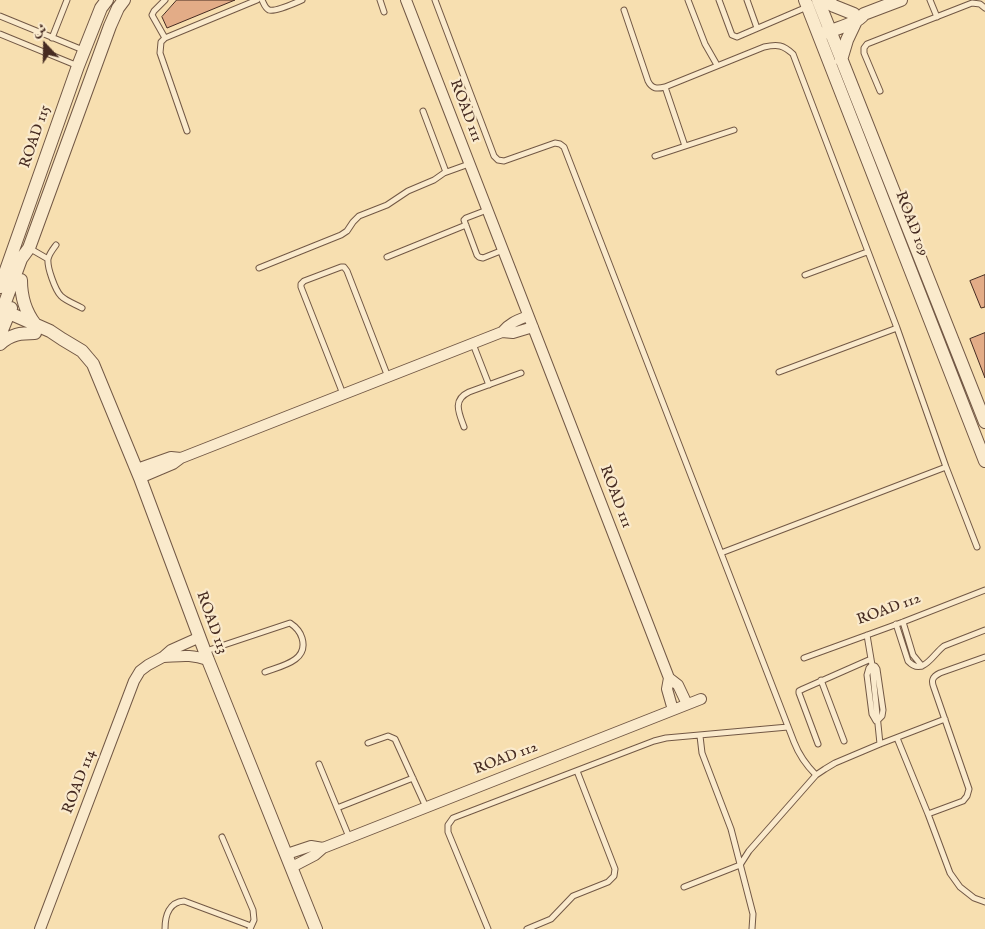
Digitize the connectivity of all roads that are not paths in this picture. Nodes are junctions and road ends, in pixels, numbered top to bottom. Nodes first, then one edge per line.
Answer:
1 (67, 0) edge
2 (107, 0) edge
3 (124, 0) edge
4 (165, 0) edge
5 (257, 0) edge
6 (262, 0) edge
7 (302, 0) edge
8 (380, 0) edge
9 (406, 0) edge
10 (435, 0) edge
11 (688, 0) edge
12 (719, 0) edge
13 (747, 0) edge
14 (824, 0) edge
15 (901, 0) edge
16 (930, 0) edge
17 (810, 2) edge
18 (985, 8) edge
19 (624, 10) dead end
20 (384, 12) dead end
21 (0, 16) edge
22 (858, 16) junction
23 (936, 17) junction
24 (757, 28) junction
25 (823, 29) junction
26 (0, 34) edge
27 (52, 38) junction
28 (165, 38) junction
29 (84, 50) junction
30 (842, 60) junction
31 (718, 65) junction
32 (78, 66) junction
33 (665, 86) junction
34 (880, 91) dead end
35 (423, 111) dead end
36 (187, 130) dead end
37 (734, 130) dead end
38 (685, 146) junction
39 (655, 156) dead end
40 (469, 164) junction
41 (446, 172) junction
42 (487, 210) junction
43 (466, 225) junction
44 (56, 245) dead end
45 (29, 248) junction
46 (503, 250) junction
47 (867, 252) junction
48 (387, 257) dead end
49 (48, 259) junction
50 (259, 268) dead end
51 (2, 273) edge
52 (806, 275) dead end
53 (21, 280) junction
54 (0, 287) edge
55 (82, 308) dead end
56 (3, 314) edge
57 (528, 316) junction
58 (533, 327) junction
59 (35, 328) junction
60 (896, 328) junction
61 (502, 332) junction
62 (0, 336) edge
63 (473, 343) junction
64 (0, 344) edge
65 (780, 372) dead end
66 (521, 373) dead end
67 (388, 377) junction
68 (488, 385) junction
69 (343, 395) junction
70 (979, 421) edge
71 (464, 427) dead end
72 (985, 461) edge
73 (946, 466) junction
74 (138, 474) junction
75 (977, 547) dead end
76 (721, 553) junction
77 (985, 590) edge
78 (903, 622) junction
79 (896, 624) junction
80 (985, 630) edge
81 (867, 635) junction
82 (200, 637) junction
83 (206, 656) junction
84 (985, 656) edge
85 (163, 657) junction
86 (804, 658) dead end
87 (871, 662) junction
88 (922, 666) junction
89 (265, 672) dead end
90 (669, 678) junction
91 (821, 680) junction
92 (701, 699) dead end
93 (687, 704) junction
94 (673, 710) junction
95 (945, 719) junction
96 (877, 721) junction
97 (788, 727) junction
98 (700, 736) junction
99 (897, 738) junction
100 (844, 741) dead end
101 (368, 743) dead end
102 (818, 744) dead end
103 (880, 744) junction
104 (320, 764) dead end
105 (577, 771) junction
106 (816, 775) junction
107 (413, 778) junction
108 (426, 807) junction
109 (337, 808) junction
110 (928, 814) junction
111 (222, 837) dead end
112 (349, 837) junction
113 (322, 848) junction
114 (287, 854) junction
115 (740, 865) junction
116 (292, 867) junction
117 (684, 887) dead end
118 (985, 902) edge
119 (250, 928) edge
120 (40, 929) edge
121 (165, 929) edge
122 (316, 929) edge
123 (488, 929) edge
124 (527, 929) edge
125 (752, 929) edge

1 - 27 lane
2 - 29 street, ROAD 115
3 - 45 street, ROAD 115
4 - 28 lane
5 - 28 lane
6 - 7 lane
8 - 20 lane
9 - 40 street, ROAD 111
10 - 76 lane
11 - 31 lane
12 - 24 lane
13 - 24 lane
14 - 22 street
15 - 22 street
16 - 23 lane
17 - 24 lane
17 - 25 street, ROAD 109
18 - 23 lane
19 - 33 lane
21 - 27 lane
22 - 25 street
22 - 30 street
23 - 34 lane
25 - 30 street, ROAD 109
25 - 70 street, ROAD 109
26 - 32 lane
27 - 29 lane
28 - 36 lane
29 - 32 street, ROAD 115
30 - 70 street, ROAD 109
31 - 33 lane
31 - 47 lane
32 - 51 street, ROAD 115
33 - 38 lane
35 - 41 lane
37 - 38 lane
38 - 39 lane
40 - 41 lane
40 - 42 street, ROAD 111
41 - 50 lane
42 - 43 lane
42 - 46 street, ROAD 111
43 - 46 lane
43 - 48 lane
44 - 49 lane
45 - 49 lane
45 - 53 street, ROAD 115
45 - 56 street, ROAD 115
46 - 57 street, ROAD 111
47 - 52 lane
47 - 60 lane
49 - 55 lane
51 - 54 street, ROAD 115
53 - 56 street, ROAD 115
53 - 59 street
56 - 59 street, ROAD 113
56 - 62 street, ROAD 115
57 - 58 street, ROAD 111
57 - 61 street
58 - 61 street
58 - 90 street, ROAD 111
59 - 64 street
59 - 74 street, ROAD 113
60 - 65 lane
60 - 73 lane
61 - 63 street
63 - 67 street
63 - 68 lane
66 - 68 lane
67 - 69 street
67 - 69 lane
68 - 71 lane
69 - 74 street
70 - 72 street, ROAD 109
73 - 75 lane
73 - 76 lane
74 - 82 street, ROAD 113
76 - 97 lane
77 - 78 lane, ROAD 112
78 - 79 lane, ROAD 112
78 - 88 lane
79 - 81 lane, ROAD 112
79 - 88 lane
80 - 88 lane
81 - 86 lane, ROAD 112
81 - 87 lane
82 - 83 street, ROAD 113
82 - 85 street, ROAD 114
83 - 85 street, ROAD 114
83 - 89 lane, ROAD 114
83 - 114 street, ROAD 113
84 - 95 lane
85 - 120 street, ROAD 114
87 - 91 lane
87 - 96 lane
87 - 96 lane
90 - 93 street, ROAD 111
90 - 94 street, ROAD 111
91 - 100 lane
91 - 102 lane
92 - 93 street, ROAD 112
93 - 94 street, ROAD 112
94 - 108 street, ROAD 112
95 - 99 lane
95 - 110 lane
96 - 103 lane
97 - 98 lane
97 - 106 lane
98 - 105 lane
98 - 115 lane
99 - 103 lane
99 - 110 lane
101 - 107 lane
103 - 106 lane
104 - 109 lane
105 - 123 lane
105 - 124 lane
106 - 115 lane
107 - 108 lane
107 - 109 lane
108 - 112 street, ROAD 112
109 - 112 lane
110 - 118 lane
111 - 119 lane
112 - 113 street, ROAD 112
113 - 114 street, ROAD 112
113 - 116 street, ROAD 112
114 - 116 street, ROAD 113
115 - 117 lane
115 - 125 lane
116 - 122 street, ROAD 113
119 - 121 lane

